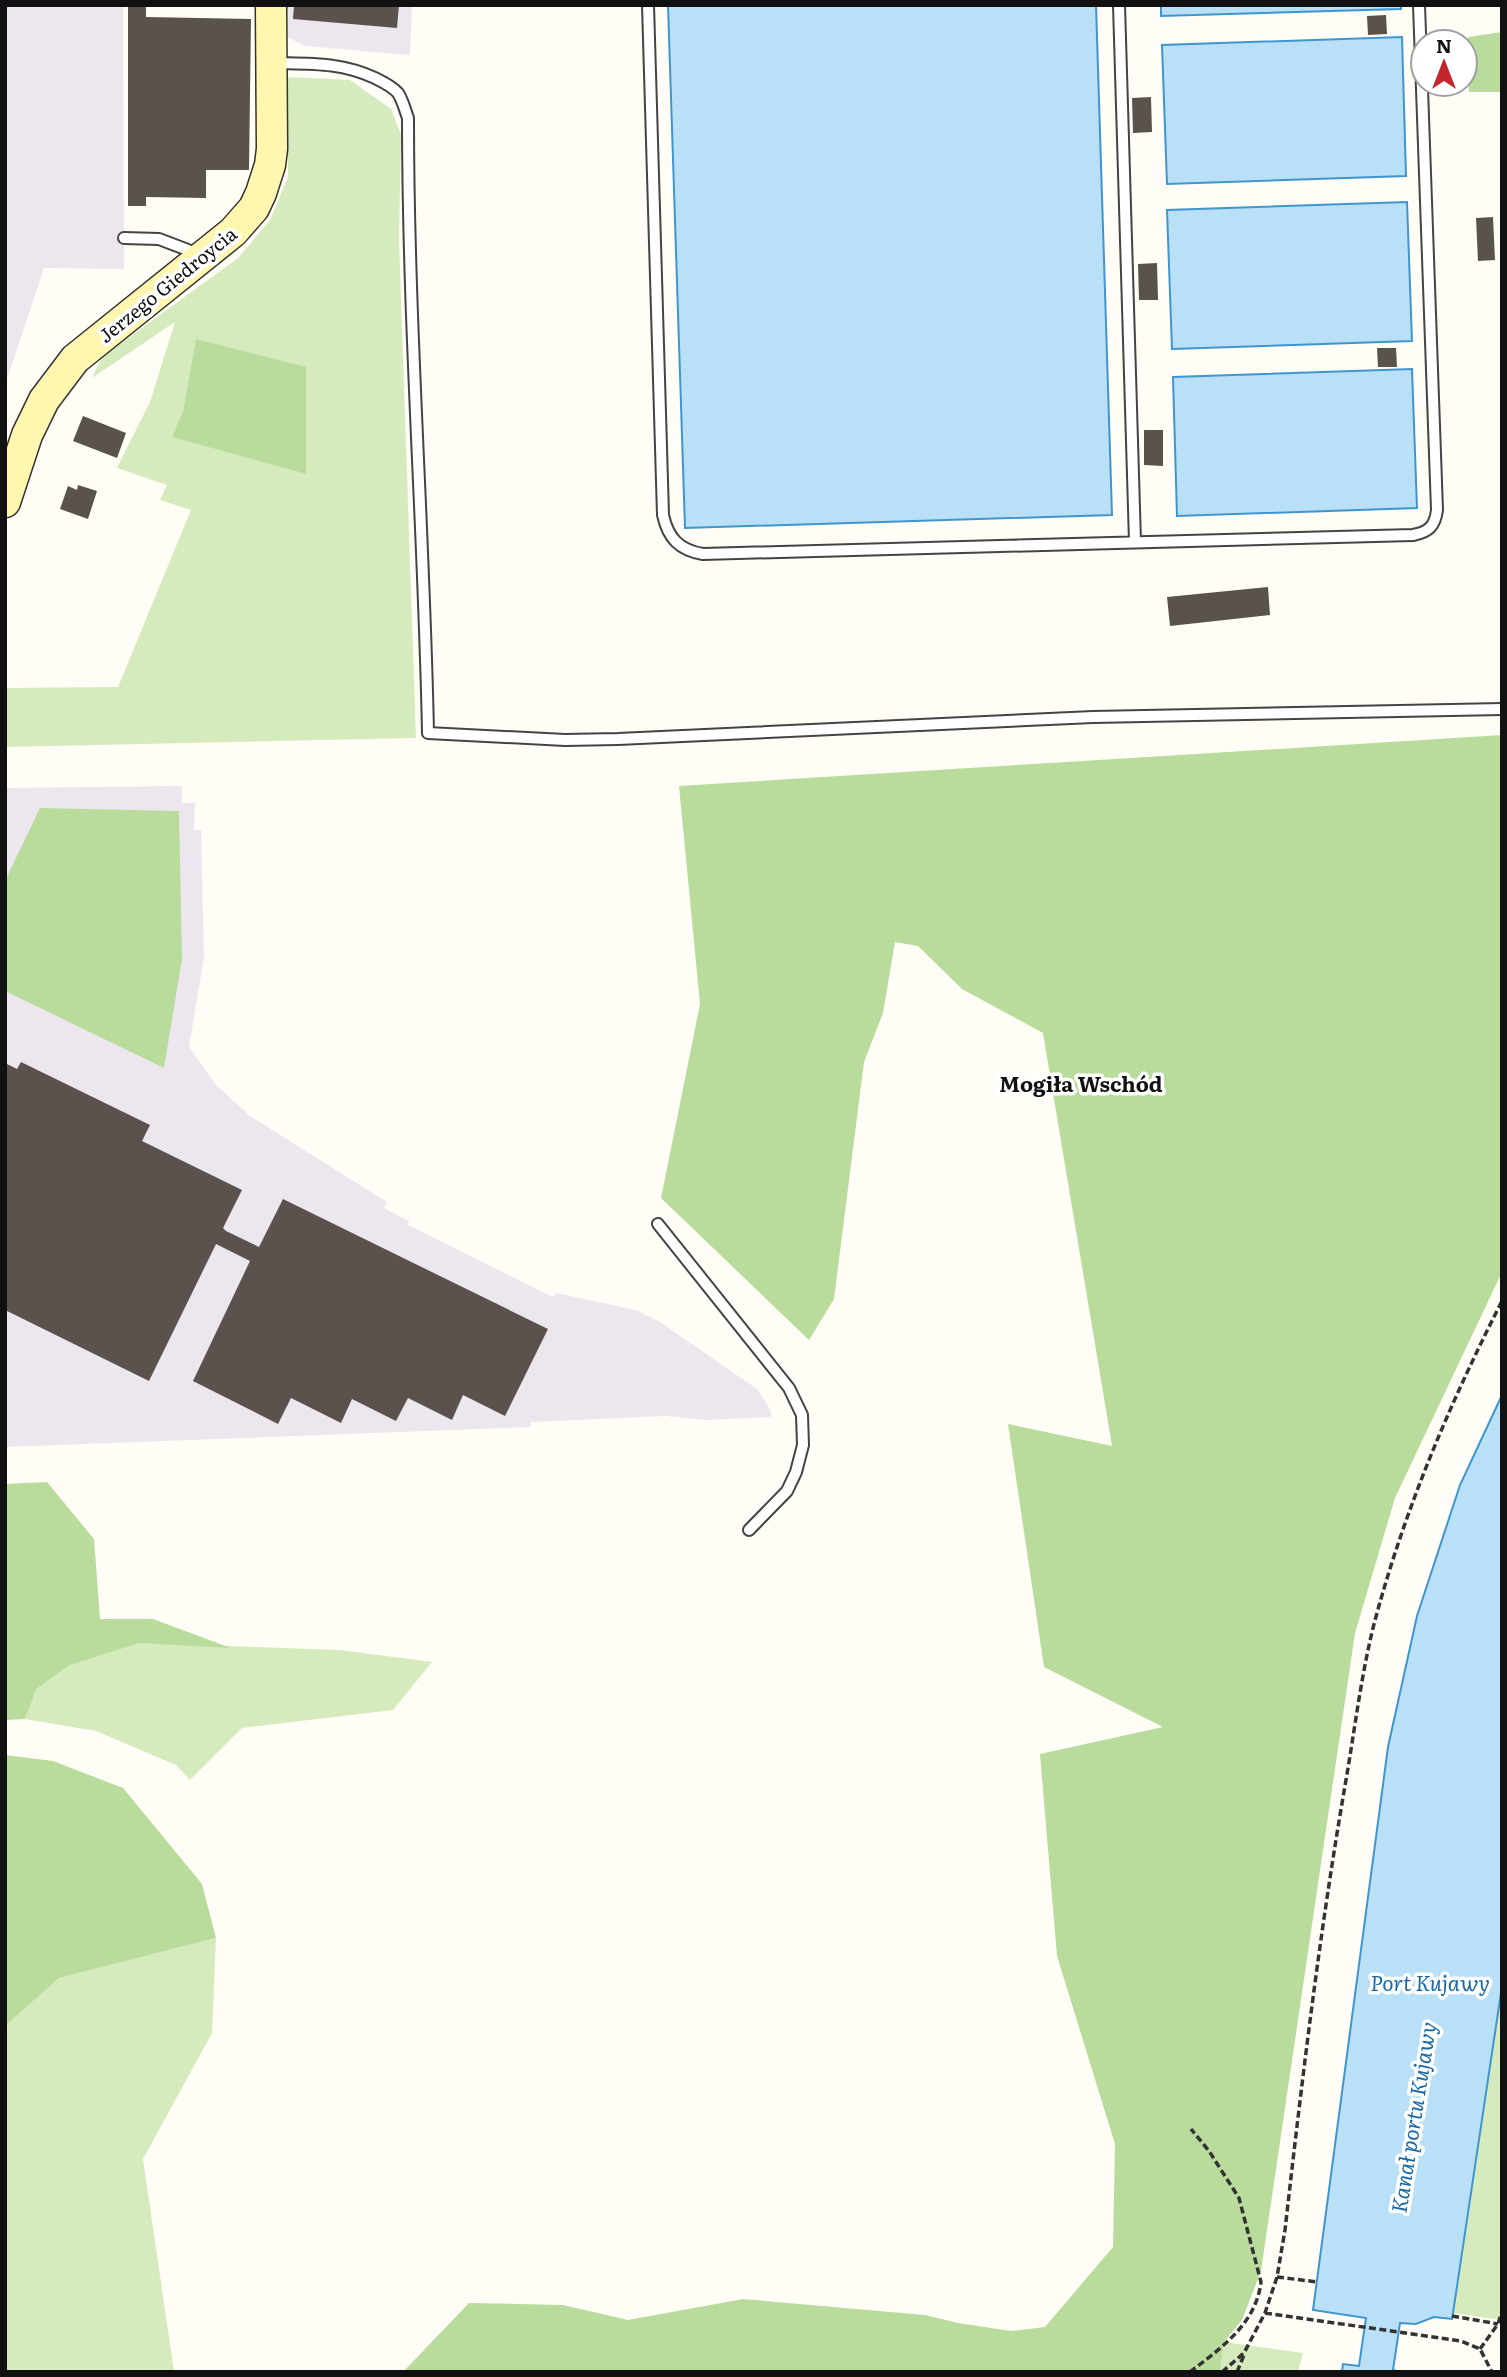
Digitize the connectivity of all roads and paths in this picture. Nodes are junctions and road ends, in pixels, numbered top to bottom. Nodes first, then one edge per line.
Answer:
1 (271, 5) edge
2 (648, 5) edge
3 (1119, 5) edge
4 (1419, 5) edge
5 (271, 63) junction
6 (124, 238) dead end
7 (204, 256) junction
8 (5, 502) edge
9 (1135, 542) junction
10 (1502, 709) edge
11 (658, 1224) dead end
12 (1502, 1301) edge
13 (749, 1530) dead end
14 (1191, 2129) dead end
15 (1277, 2277) junction
16 (1318, 2282) dead end
17 (1259, 2295) junction
18 (1270, 2300) junction
19 (1502, 2311) edge
20 (1265, 2313) junction
21 (1452, 2316) dead end
22 (1499, 2322) junction
23 (1480, 2349) junction
24 (1244, 2353) junction
25 (1190, 2372) edge
26 (1222, 2372) edge
27 (1237, 2372) edge
28 (1492, 2372) edge

1 - 5 street, Jerzego Giedroycia
2 - 9 lane
3 - 9 lane
4 - 9 lane
5 - 7 street, Jerzego Giedroycia
5 - 10 lane
6 - 7 lane
7 - 8 street, Jerzego Giedroycia
11 - 13 lane
12 - 15 path
14 - 17 path
15 - 16 path
15 - 18 path
17 - 18 path
17 - 25 path
18 - 20 path
19 - 22 path
20 - 23 path
20 - 24 path
21 - 22 path
22 - 23 path
23 - 28 path
24 - 26 path
24 - 27 path

